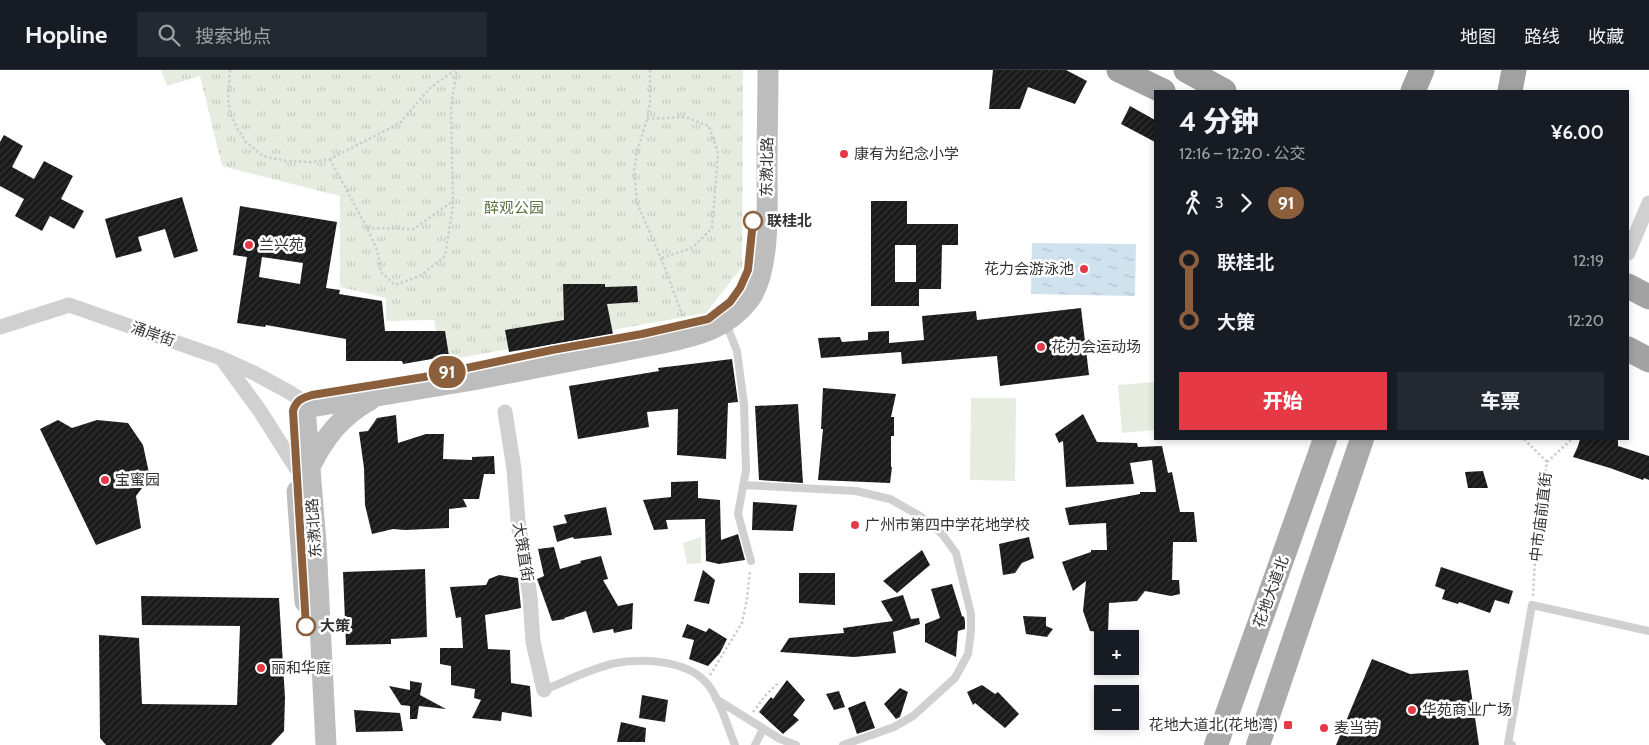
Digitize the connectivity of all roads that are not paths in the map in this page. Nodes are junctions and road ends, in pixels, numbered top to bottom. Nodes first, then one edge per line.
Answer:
1 (755, 70) edge
2 (768, 70) edge
3 (1119, 70) edge
4 (1186, 70) edge
5 (1422, 70) edge
6 (1514, 70) edge
7 (1161, 90) edge
8 (1222, 90) edge
9 (1413, 90) edge
10 (1510, 90) edge
11 (1649, 203) edge
12 (1629, 251) edge
13 (1629, 287) edge
14 (1649, 297) edge
15 (726, 323) junction
16 (0, 327) edge
17 (1629, 350) edge
18 (221, 358) junction
19 (1649, 360) edge
20 (379, 396) junction
21 (302, 404) junction
22 (505, 412) dead end
23 (1325, 440) edge
24 (1362, 440) edge
25 (303, 467) junction
26 (743, 485) junction
27 (751, 561) road end
28 (1649, 631) edge
29 (544, 690) joint
30 (716, 699) junction
31 (763, 729) junction
32 (312, 745) edge
33 (326, 745) edge
34 (735, 745) edge
35 (755, 745) edge
36 (796, 745) edge
37 (843, 745) edge
38 (1216, 745) edge
39 (1258, 745) edge
40 (1512, 745) edge

1 - 21 main road, 东漖北路
2 - 15 main road, 东漖北路
3 - 7 highway
4 - 8 highway
5 - 9 highway
6 - 10 highway
11 - 12 street
13 - 14 highway
15 - 20 main road, 东漖北路
15 - 26 lane
16 - 18 street, 涌岸街
17 - 19 highway
18 - 21 street, 涌岸街
18 - 25 street
20 - 21 main road, 东漖北路
20 - 25 main road
21 - 25 main road, 东漖北路
22 - 29 street, 大策直街
23 - 38 main road, 花地大道北
24 - 39 main road
25 - 32 main road, 东漖北路
25 - 33 main road, 东漖北路
26 - 27 lane
26 - 37 lane
28 - 40 lane
29 - 30 lane
30 - 31 lane
30 - 34 lane
31 - 35 lane
31 - 36 lane

